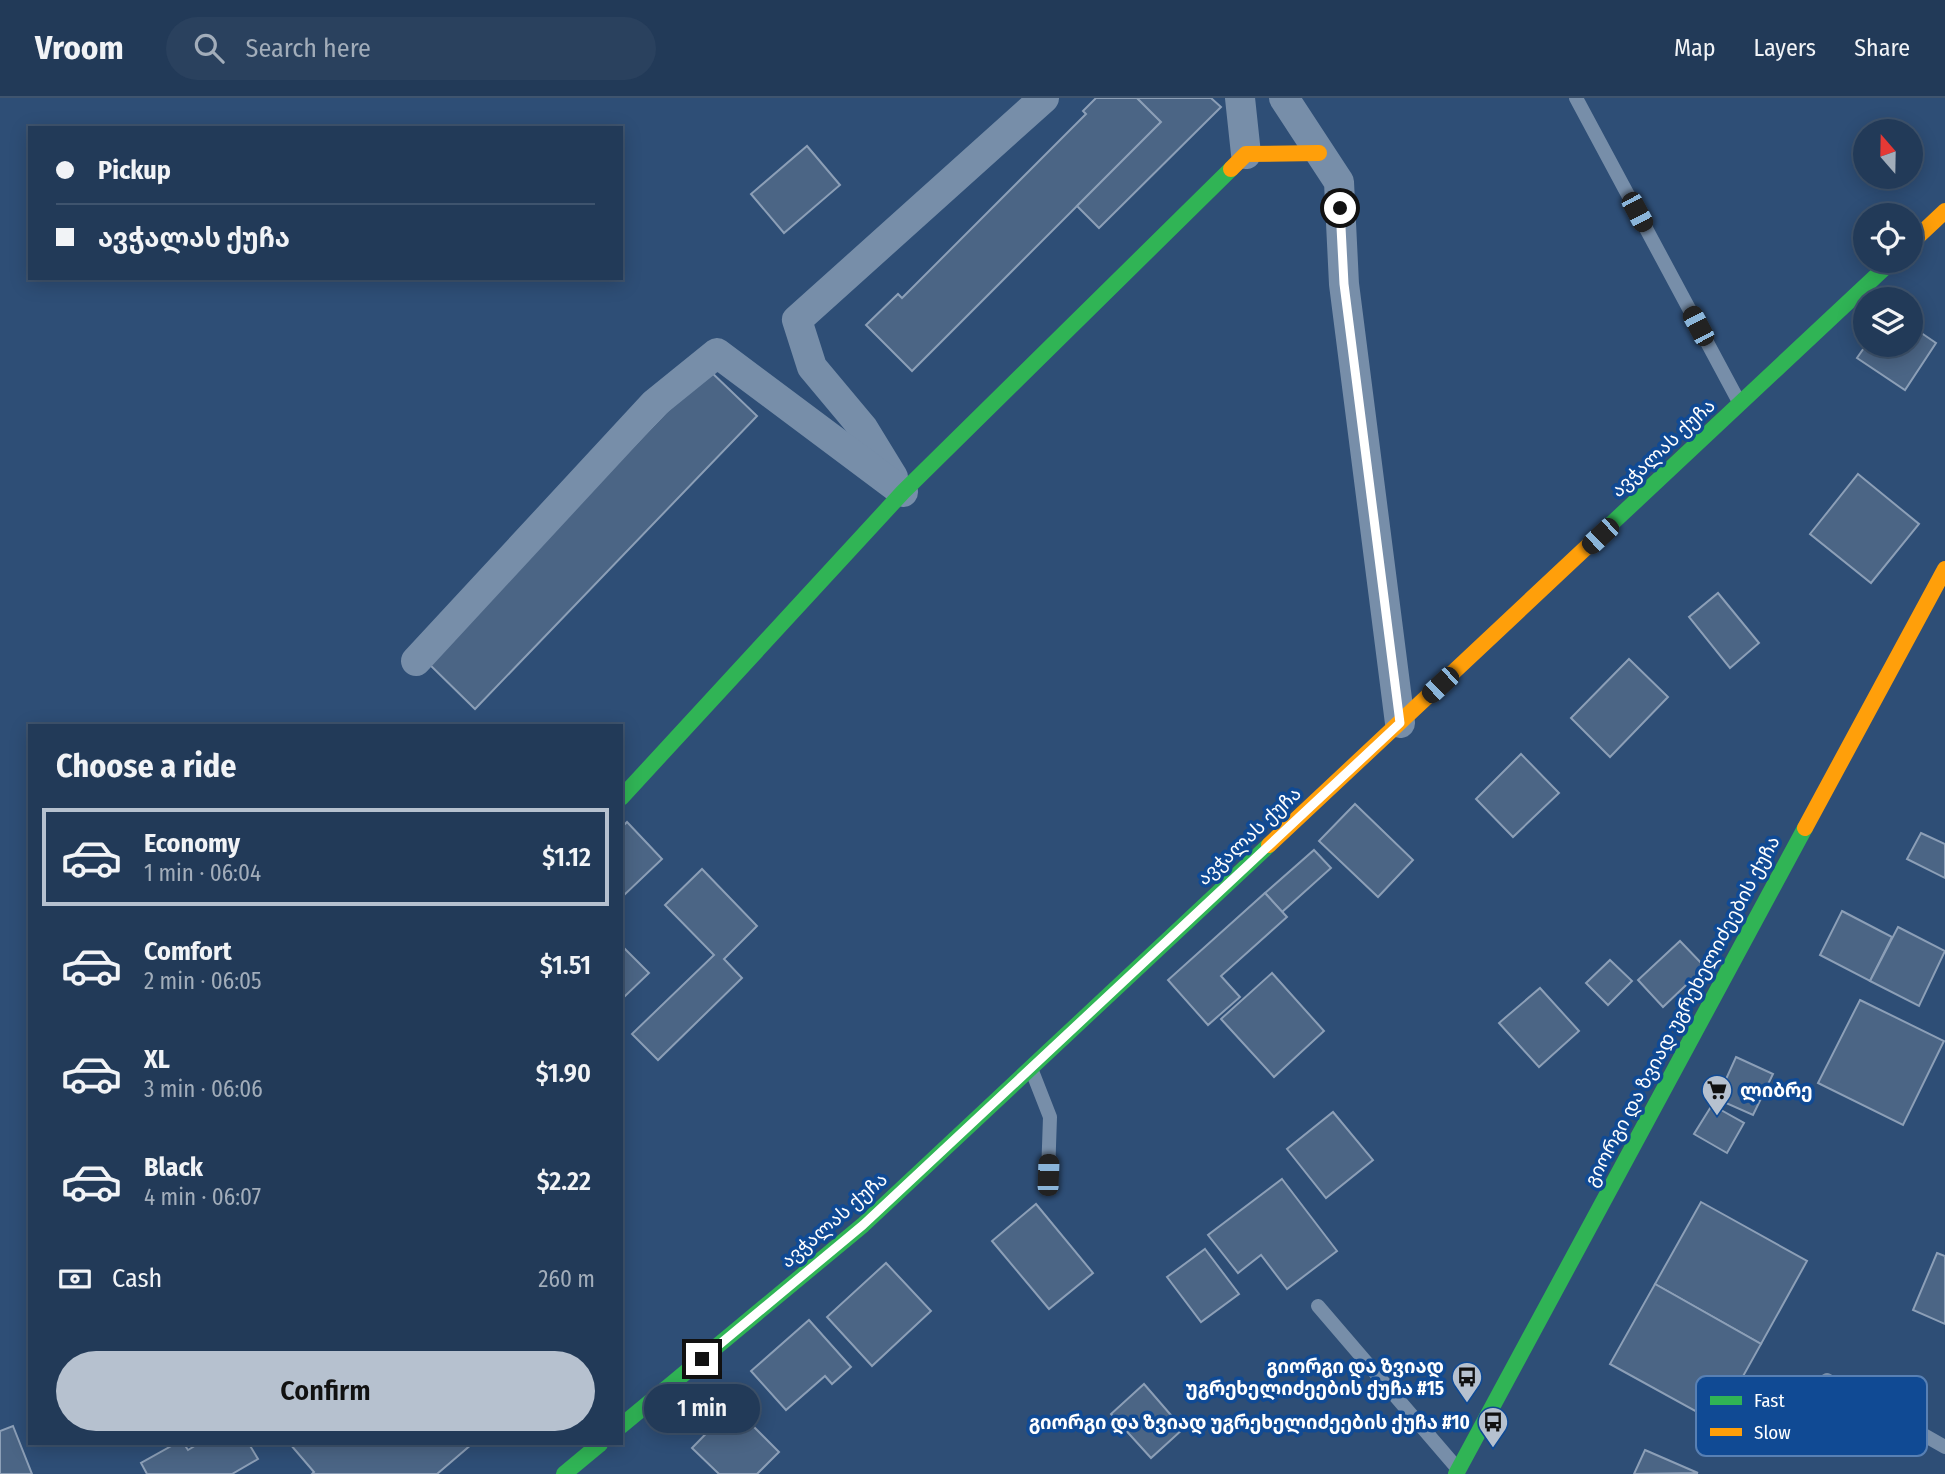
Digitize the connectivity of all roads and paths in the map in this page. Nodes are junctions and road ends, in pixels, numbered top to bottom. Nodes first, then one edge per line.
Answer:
1 (1044, 98) edge
2 (1240, 98) edge
3 (1284, 98) edge
4 (1576, 98) edge
5 (1319, 153) junction
6 (1245, 154) junction
7 (1945, 211) edge
8 (1923, 232) edge
9 (1879, 273) edge
10 (1741, 405) junction
11 (903, 492) junction
12 (1945, 569) edge
13 (416, 661) dead end
14 (1400, 723) junction
15 (623, 796) edge
16 (1031, 1069) junction
17 (1048, 1175) dead end
18 (1318, 1306) dead end
19 (623, 1424) edge
20 (1927, 1437) edge
21 (1945, 1447) edge
22 (588, 1457) edge
23 (1457, 1472) edge
24 (564, 1474) edge

1 - 11 street
2 - 6 street
3 - 5 street
4 - 10 lane
5 - 6 main road
5 - 14 street
6 - 11 main road
7 - 8 main road
9 - 10 main road, ავჭალას ქუჩა
10 - 14 main road, ავჭალას ქუჩა
11 - 13 street
11 - 15 main road
12 - 23 main road, გიორგი და ზვიად უგრეხელიძეების ქუჩა
14 - 16 main road, ავჭალას ქუჩა
16 - 17 lane
16 - 19 main road, ავჭალას ქუჩა
18 - 23 lane
20 - 21 lane
22 - 24 main road

